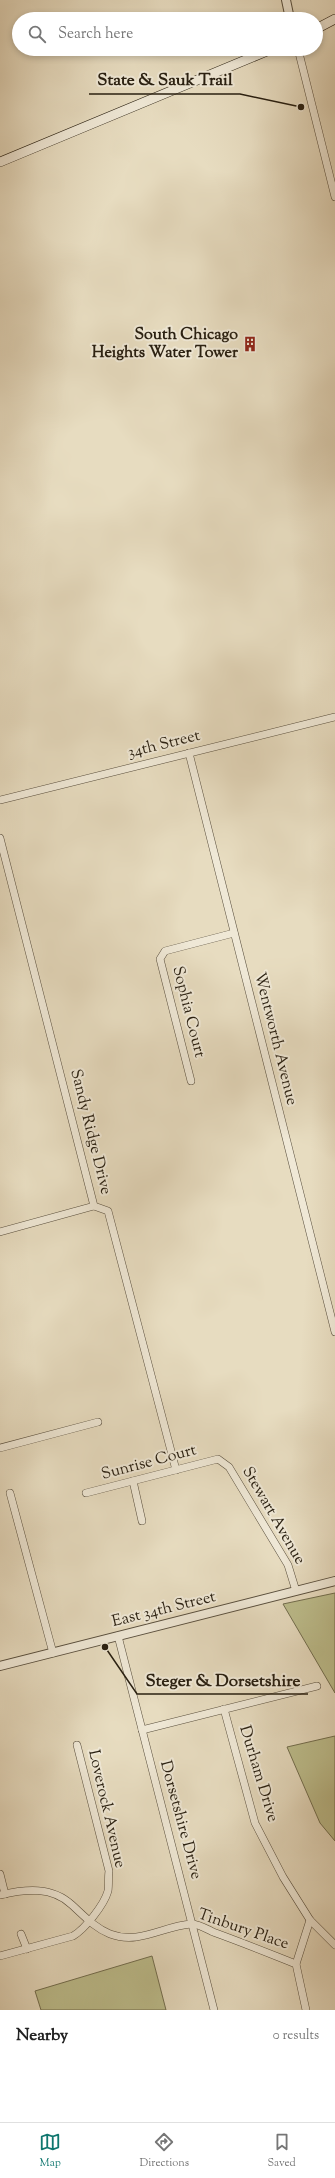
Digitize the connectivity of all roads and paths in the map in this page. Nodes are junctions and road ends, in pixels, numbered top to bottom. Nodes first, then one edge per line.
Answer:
1 (286, 0) edge
2 (289, 12) edge
3 (335, 20) edge
4 (323, 26) edge
5 (255, 56) edge
6 (300, 56) edge
7 (0, 162) edge
8 (335, 197) edge
9 (335, 717) edge
10 (188, 753) junction
11 (0, 800) edge
12 (0, 838) edge
13 (234, 932) junction
14 (191, 1081) dead end
15 (94, 1206) junction
16 (0, 1232) edge
17 (335, 1332) edge
18 (98, 1422) dead end
19 (0, 1448) edge
20 (218, 1459) joint
21 (176, 1470) junction
22 (133, 1481) junction
23 (10, 1493) dead end
24 (86, 1494) dead end
25 (142, 1521) dead end
26 (335, 1581) edge
27 (296, 1591) junction
28 (118, 1636) junction
29 (53, 1653) junction
30 (0, 1666) edge
31 (317, 1686) dead end
32 (224, 1709) junction
33 (142, 1730) junction
34 (77, 1745) dead end
35 (0, 1874) edge
36 (2, 1894) edge
37 (310, 1920) junction
38 (89, 1922) junction
39 (192, 1923) junction
40 (22, 1934) dead end
41 (335, 1945) edge
42 (26, 1949) junction
43 (0, 1956) edge
44 (296, 1964) junction
45 (214, 2010) edge
46 (306, 2010) edge

1 - 2 street
3 - 4 main road
5 - 7 main road
6 - 8 street
9 - 10 street, 34th Street
10 - 11 street, 34th Street
10 - 13 street, Wentworth Avenue
12 - 15 street, Sandy Ridge Drive
13 - 14 street, Sophia Court
13 - 17 street, Wentworth Avenue
15 - 16 street
15 - 21 street, Sandy Ridge Drive
18 - 19 street
20 - 21 street, Sunrise Court
20 - 27 street, Stewart Avenue
21 - 22 street, Sunrise Court
22 - 24 street, Sunrise Court
22 - 25 street
23 - 29 street
26 - 27 street, East 34th Street
27 - 28 street, East 34th Street
28 - 29 street, East 34th Street
28 - 33 street, Dorsetshire Drive
29 - 30 street, East 34th Street
31 - 32 street
32 - 33 street
32 - 37 street, Durham Drive
33 - 39 street, Dorsetshire Drive
34 - 38 street, Loverock Avenue
35 - 36 street
36 - 38 street, Tinbury Place
37 - 41 street, Durham Drive
37 - 44 street
38 - 39 street, Tinbury Place
38 - 42 street, Loverock Avenue
39 - 44 street, Tinbury Place
39 - 45 street, Dorsetshire Drive
40 - 42 street
42 - 43 street, Loverock Avenue
44 - 46 street

